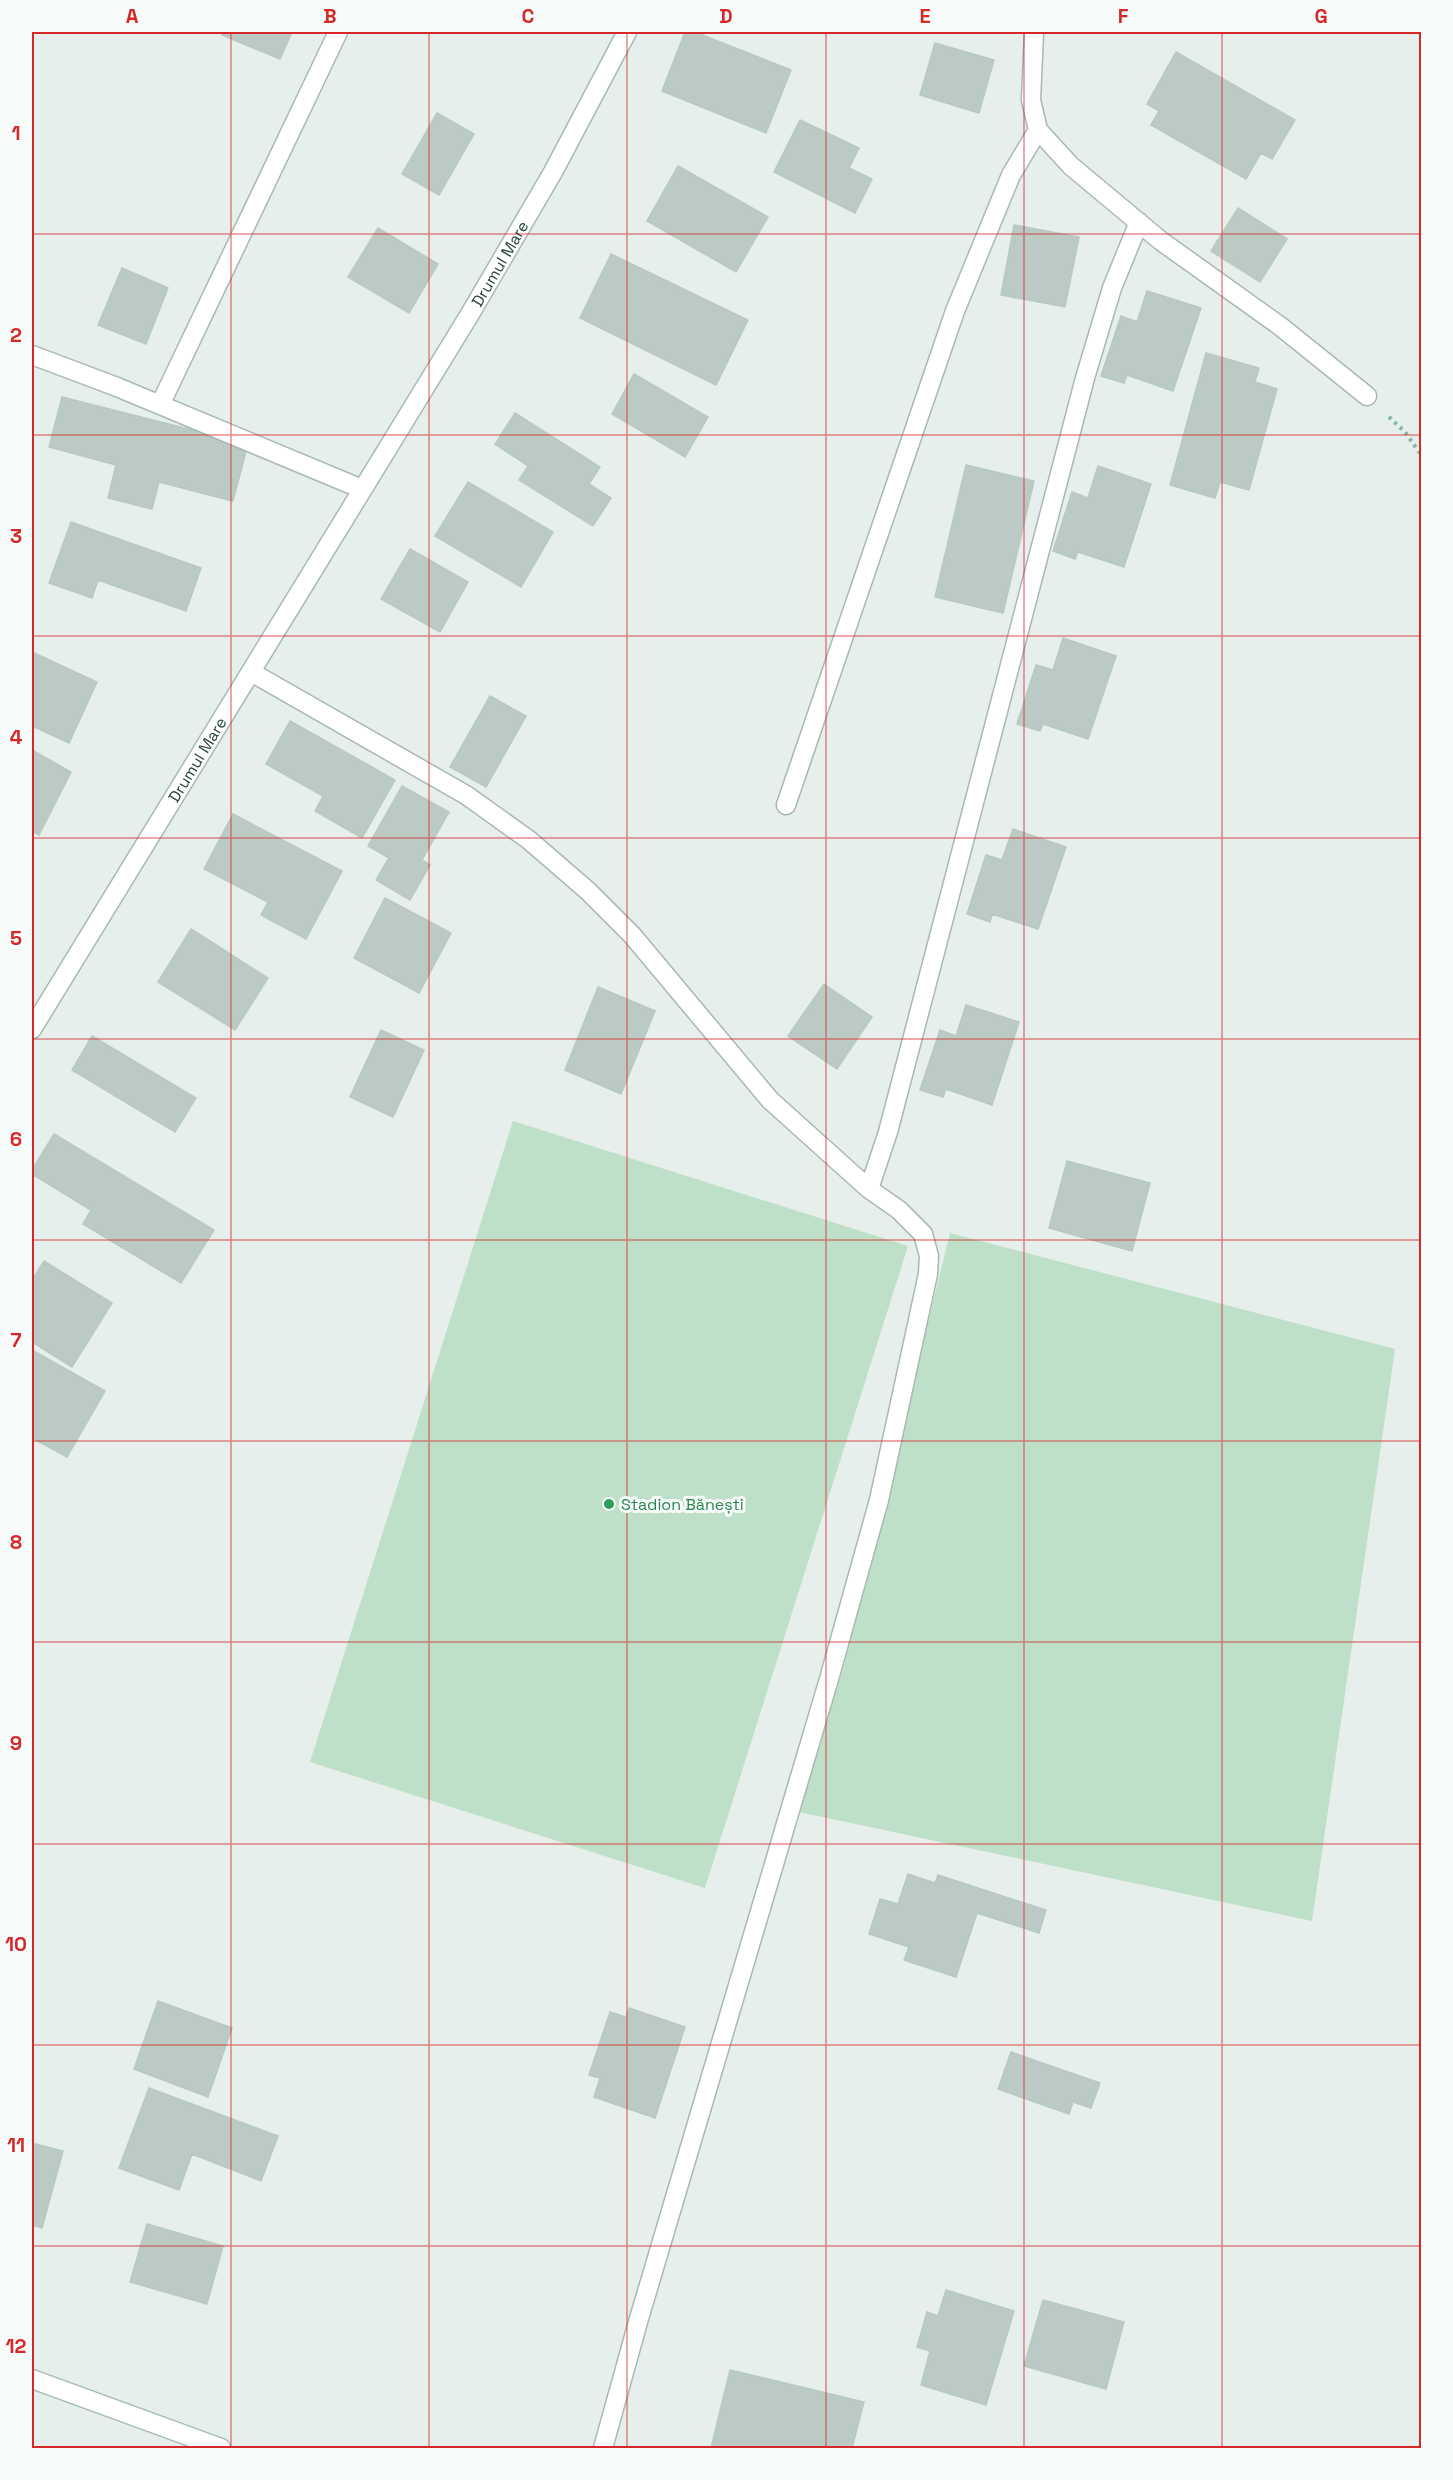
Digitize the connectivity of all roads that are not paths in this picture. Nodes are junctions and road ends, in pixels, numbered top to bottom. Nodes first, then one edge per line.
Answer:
1 (338, 32) edge
2 (627, 32) edge
3 (1034, 32) edge
4 (1038, 130) junction
5 (1139, 222) junction
6 (32, 355) edge
7 (1367, 396) road end
8 (160, 405) junction
9 (362, 489) junction
10 (251, 672) junction
11 (786, 805) dead end
12 (32, 1029) edge
13 (869, 1189) junction
14 (32, 2379) edge
15 (221, 2448) edge
16 (603, 2448) edge

1 - 8 street
2 - 9 street, Drumul Mare
3 - 4 street
4 - 5 street
4 - 11 street
5 - 7 street
5 - 13 street
6 - 8 street
8 - 9 street
9 - 10 street, Drumul Mare
10 - 12 street, Drumul Mare
10 - 13 street
13 - 16 street
14 - 15 street

